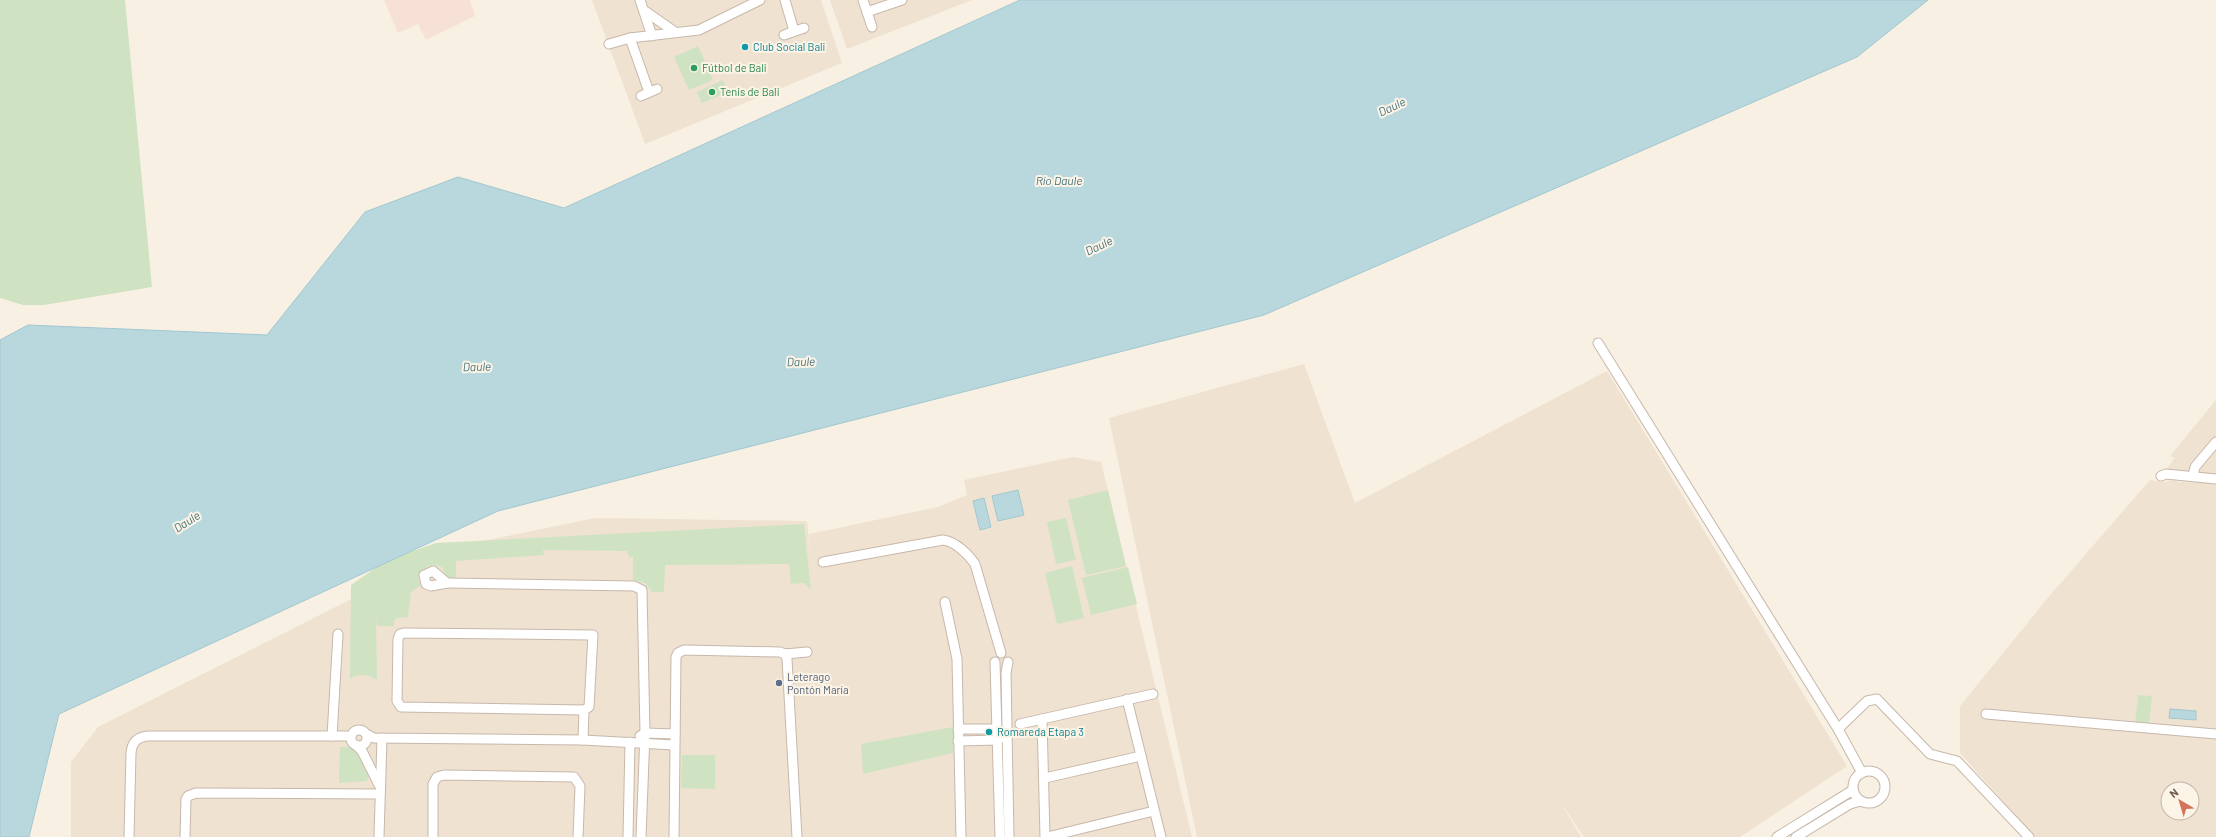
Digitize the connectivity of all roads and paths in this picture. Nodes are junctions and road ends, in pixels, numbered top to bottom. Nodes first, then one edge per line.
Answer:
1 (640, 0) edge
2 (760, 0) edge
3 (785, 0) edge
4 (863, 0) edge
5 (902, 0) edge
6 (645, 11) junction
7 (866, 12) junction
8 (872, 27) dead end
9 (804, 28) dead end
10 (794, 31) junction
11 (675, 32) junction
12 (784, 35) dead end
13 (652, 36) junction
14 (630, 38) junction
15 (609, 44) dead end
16 (649, 92) dead end
17 (1598, 343) dead end
18 (2216, 442) edge
19 (2161, 476) dead end
20 (2193, 476) junction
21 (2216, 479) edge
22 (823, 562) dead end
23 (447, 583) dead end
24 (945, 602) dead end
25 (338, 634) dead end
26 (807, 652) dead end
27 (1001, 653) junction
28 (785, 654) junction
29 (995, 662) junction
30 (1008, 662) junction
31 (1153, 694) dead end
32 (1127, 699) junction
33 (584, 710) junction
34 (1986, 714) dead end
35 (1042, 719) junction
36 (1020, 724) dead end
37 (958, 729) junction
38 (997, 729) junction
39 (1838, 729) junction
40 (645, 733) junction
41 (675, 734) junction
42 (1007, 734) junction
43 (2216, 734) edge
44 (332, 736) junction
45 (362, 738) junction
46 (584, 740) junction
47 (998, 740) junction
48 (958, 741) junction
49 (630, 742) junction
50 (644, 743) junction
51 (674, 745) junction
52 (1141, 756) junction
53 (1862, 773) junction
54 (1045, 778) junction
55 (379, 789) junction
56 (1853, 790) junction
57 (1861, 801) junction
58 (1154, 810) junction
59 (129, 837) edge
60 (185, 837) edge
61 (379, 837) edge
62 (433, 837) edge
63 (578, 837) edge
64 (628, 837) edge
65 (642, 837) edge
66 (674, 837) edge
67 (797, 837) edge
68 (961, 837) edge
69 (1000, 837) edge
70 (1009, 837) edge
71 (1046, 837) edge
72 (1161, 837) edge
73 (1777, 837) edge
74 (1796, 837) edge
75 (2028, 837) edge

1 - 6 street
2 - 11 street
3 - 10 street
4 - 7 street
5 - 7 street
6 - 11 street
6 - 13 street
7 - 8 street
9 - 10 street
10 - 12 street
11 - 13 street
13 - 14 street
14 - 15 street
14 - 16 street
17 - 39 street
18 - 20 street
19 - 20 street
20 - 21 street
22 - 27 street
23 - 40 street
24 - 37 street
25 - 44 street
26 - 28 street
27 - 29 street
27 - 30 street
28 - 41 street
28 - 67 street
29 - 30 street
29 - 38 street
30 - 42 street
31 - 32 street
32 - 35 street
32 - 52 street
33 - 33 street
33 - 46 street
34 - 43 street
35 - 36 street
35 - 54 street
37 - 38 street
37 - 48 street
38 - 42 street
38 - 47 street
39 - 53 street
39 - 75 street
40 - 41 street
40 - 49 street
40 - 50 street
41 - 51 street
42 - 47 street
42 - 70 street
44 - 45 street
44 - 59 street
45 - 46 street
45 - 55 street
45 - 55 street
46 - 49 street
47 - 48 street
47 - 69 street
48 - 68 street
49 - 50 street
49 - 64 street
50 - 51 street
50 - 65 street
51 - 66 street
52 - 54 street
52 - 58 street
53 - 56 street
53 - 57 street
54 - 71 street
55 - 60 street
55 - 61 street
56 - 57 street
56 - 73 street
57 - 74 street
58 - 71 street
58 - 72 street
62 - 63 street

